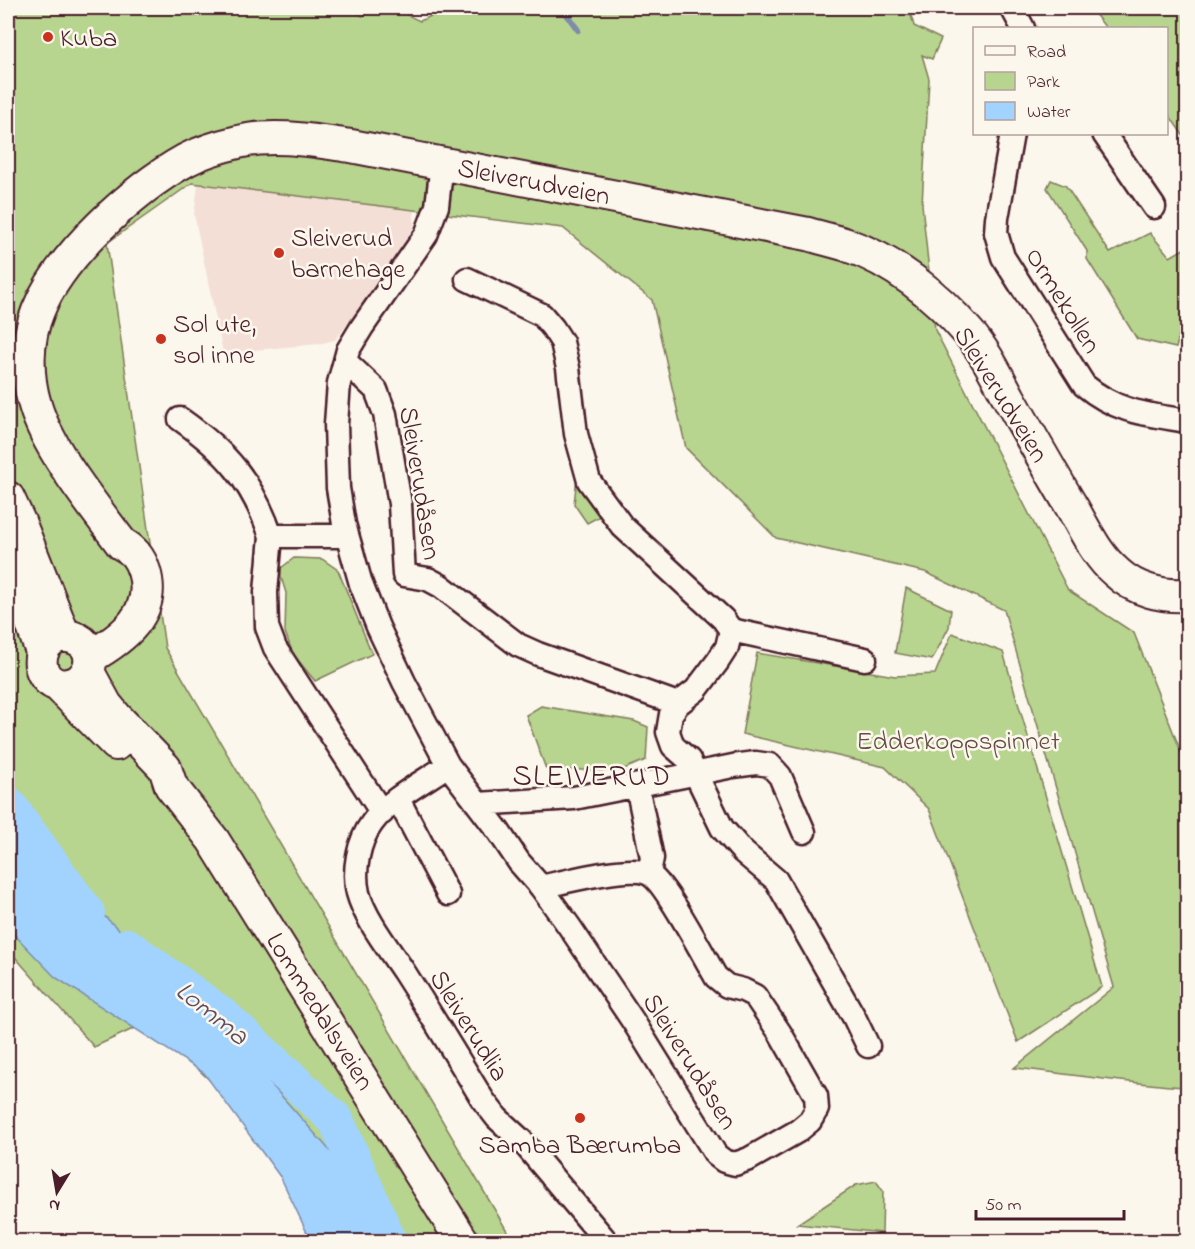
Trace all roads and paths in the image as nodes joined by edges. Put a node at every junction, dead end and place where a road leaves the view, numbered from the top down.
1 (1012, 8) edge
2 (1022, 27) edge
3 (1012, 135) edge
4 (1105, 135) edge
5 (442, 163) junction
6 (1154, 207) dead end
7 (467, 279) dead end
8 (345, 361) junction
9 (180, 419) dead end
10 (1188, 421) edge
11 (8, 498) edge
12 (271, 536) junction
13 (347, 536) junction
14 (8, 546) edge
15 (1188, 595) edge
16 (731, 630) junction
17 (72, 651) junction
18 (864, 659) dead end
19 (58, 686) joint
20 (678, 704) junction
21 (448, 765) junction
22 (695, 774) junction
23 (171, 786) junction
24 (637, 786) junction
25 (478, 804) junction
26 (390, 806) junction
27 (804, 832) dead end
28 (649, 873) junction
29 (541, 887) junction
30 (448, 894) dead end
31 (868, 1046) dead end
32 (463, 1242) edge
33 (607, 1242) edge

1 - 2 street
3 - 10 street, Ormekollen
4 - 6 street
5 - 8 street, Sleiverudåsen
5 - 15 street, Sleiverudveien
5 - 17 street, Sleiverudveien
7 - 16 street
8 - 13 street, Sleiverudåsen
8 - 20 street, Sleiverudåsen
9 - 12 street
11 - 17 street, Lommedalsveien
12 - 13 street
12 - 26 street
13 - 21 street, Sleiverudåsen
14 - 17 street, Lommedalsveien
16 - 18 street
16 - 20 street
17 - 19 street, Sleiverudveien
17 - 23 street, Lommedalsveien
19 - 23 street, Lommedalsveien
20 - 22 street
21 - 25 street, Sleiverudåsen
21 - 26 street, Sleiverudlia
22 - 24 street
22 - 27 street
22 - 31 street
23 - 32 street, Lommedalsveien
24 - 25 street
24 - 28 street
25 - 29 street, Sleiverudåsen
26 - 30 street
26 - 33 street, Sleiverudlia
28 - 29 street
28 - 29 street, Sleiverudåsen

